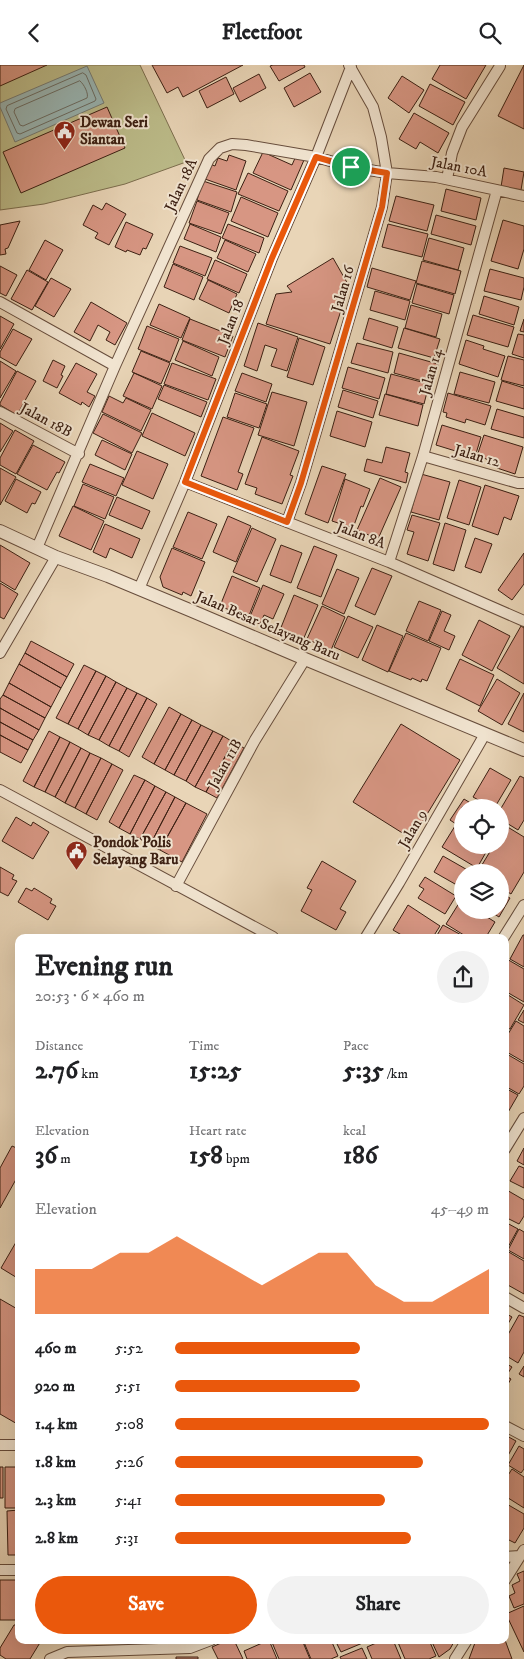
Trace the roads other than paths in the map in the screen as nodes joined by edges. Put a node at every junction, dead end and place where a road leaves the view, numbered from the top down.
1 (350, 66) edge
2 (500, 67) dead end
3 (316, 157) junction
4 (387, 173) junction
5 (447, 179) junction
6 (497, 190) junction
7 (524, 196) edge
8 (0, 302) edge
9 (115, 366) junction
10 (0, 412) edge
11 (79, 454) junction
12 (423, 456) junction
13 (185, 482) junction
14 (524, 483) edge
15 (287, 522) junction
16 (0, 531) edge
17 (37, 548) junction
18 (56, 557) junction
19 (389, 562) junction
20 (139, 589) junction
21 (524, 621) edge
22 (0, 653) edge
23 (305, 659) junction
24 (485, 734) junction
25 (524, 750) edge
26 (0, 790) edge
27 (176, 886) junction
28 (524, 905) edge
29 (267, 934) edge
30 (368, 934) edge
31 (506, 934) edge
32 (524, 1118) edge
33 (509, 1142) edge
34 (509, 1299) edge
35 (524, 1308) edge
36 (509, 1428) edge
37 (524, 1436) edge
38 (0, 1445) edge
39 (15, 1445) edge
40 (522, 1553) edge
41 (509, 1556) edge
42 (15, 1569) edge
43 (0, 1570) edge
44 (509, 1574) edge
45 (199, 1644) edge
46 (464, 1644) edge
47 (50, 1659) edge
48 (455, 1659) edge

1 - 3 street, Jalan 18
1 - 4 street, Jalan 16
2 - 5 street
3 - 4 street, Jalan 18A
3 - 9 street, Jalan 18A
3 - 13 street, Jalan 18
4 - 5 street, Jalan 10A
4 - 15 street, Jalan 16
5 - 6 street, Jalan 10A
6 - 7 street, Jalan 10A
6 - 12 street, Jalan 14
8 - 9 street
9 - 11 street, Jalan 18A
10 - 11 street, Jalan 18B
11 - 17 street, Jalan 18A
12 - 14 street, Jalan 12
12 - 19 street, Jalan 14
13 - 15 street, Jalan 8A
13 - 20 street, Jalan 18
15 - 19 street, Jalan 8A
16 - 17 street, Jalan Besar Selayang Baru
17 - 18 street, Jalan Besar Selayang Baru
18 - 20 street, Jalan Besar Selayang Baru
18 - 22 street
19 - 21 street, Jalan 8A
20 - 23 street, Jalan Besar Selayang Baru
23 - 24 street, Jalan Besar Selayang Baru
23 - 27 street, Jalan 11B
24 - 25 street, Jalan Besar Selayang Baru
24 - 30 street, Jalan 9
26 - 27 street
27 - 29 street
28 - 31 street
32 - 33 street
34 - 35 street
36 - 37 street
38 - 39 street
40 - 41 street
40 - 44 street
42 - 43 street
45 - 47 street
46 - 48 street

